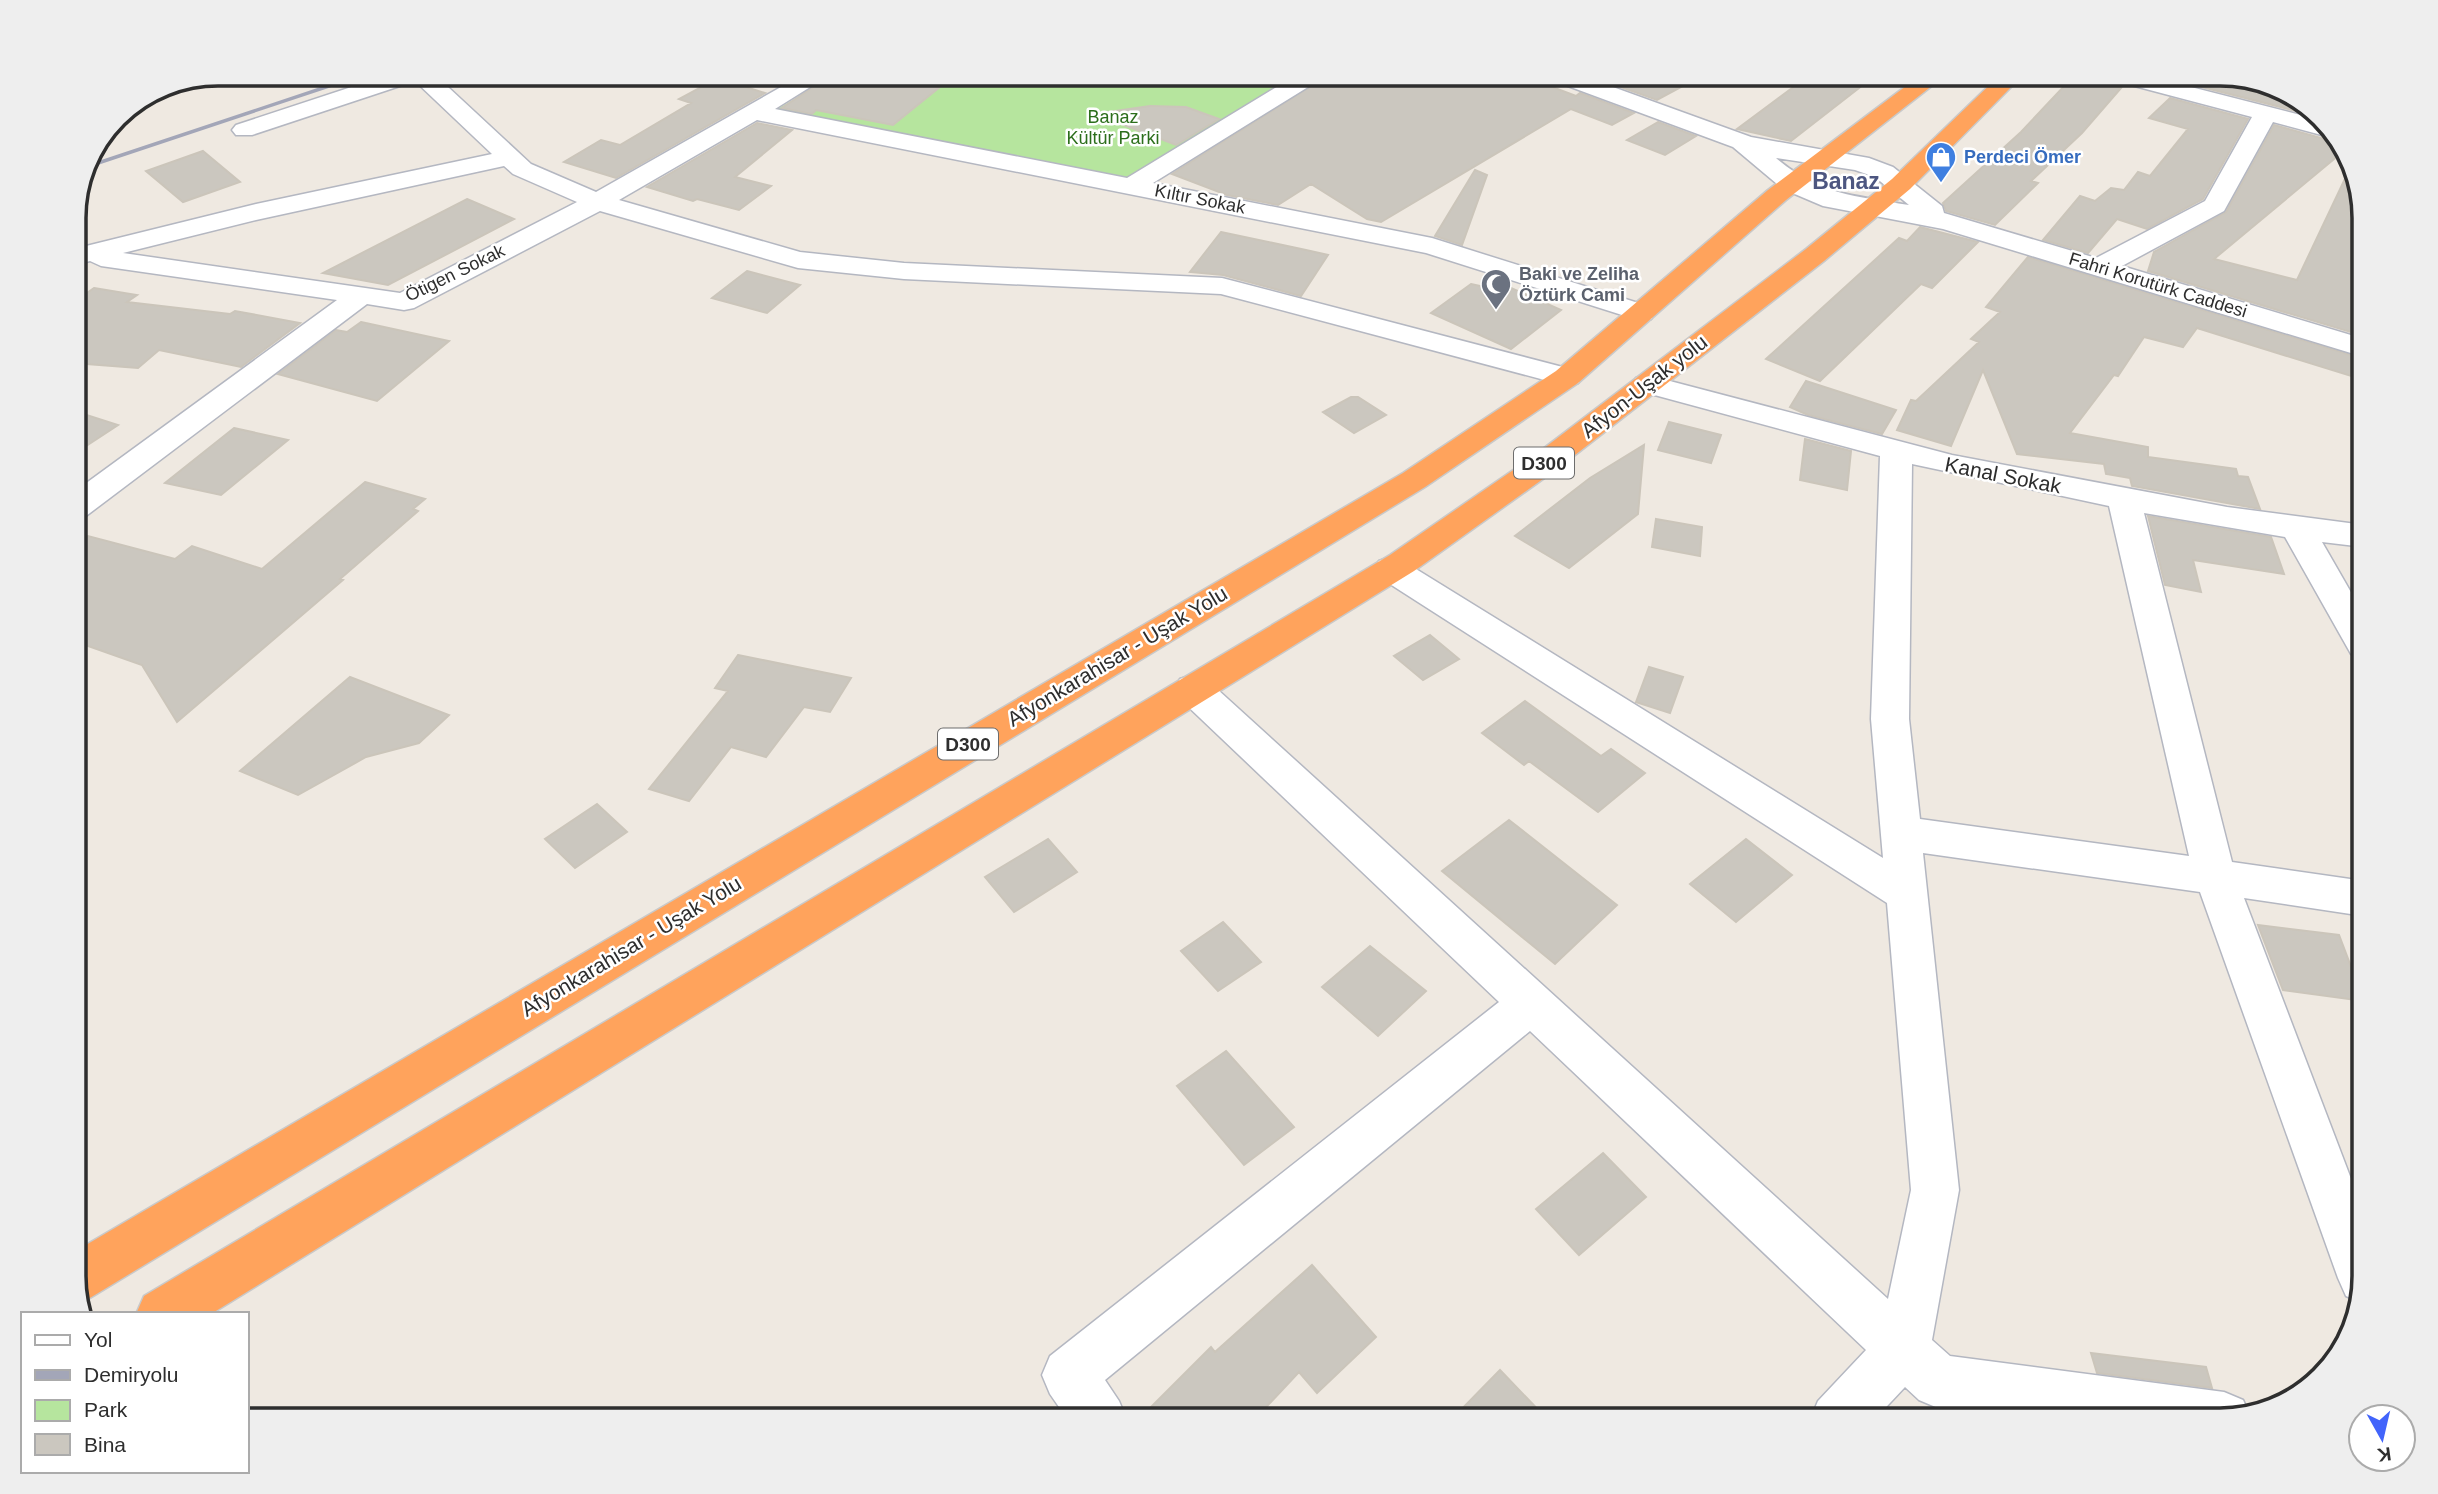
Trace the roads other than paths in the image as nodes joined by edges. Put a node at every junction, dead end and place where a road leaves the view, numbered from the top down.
1 (376, 86) edge
2 (434, 86) edge
3 (788, 86) edge
4 (1294, 86) edge
5 (1590, 86) edge
6 (1920, 86) edge
7 (2001, 86) edge
8 (2162, 86) edge
9 (2238, 87) edge
10 (2224, 102) junction
11 (753, 112) junction
12 (2266, 113) junction
13 (2314, 126) edge
14 (244, 130) dead end
15 (1742, 142) junction
16 (510, 157) junction
17 (1826, 158) junction
18 (1792, 184) junction
19 (1901, 184) junction
20 (1133, 186) junction
21 (597, 202) junction
22 (1875, 206) junction
23 (1952, 223) junction
24 (86, 254) edge
25 (86, 257) edge
26 (2099, 267) junction
27 (362, 295) junction
28 (1641, 313) junction
29 (2352, 344) edge
30 (1567, 377) junction
31 (1647, 384) junction
32 (1896, 451) junction
33 (86, 499) edge
34 (2124, 499) junction
35 (2297, 528) junction
36 (2352, 535) edge
37 (1391, 569) junction
38 (2352, 624) edge
39 (1193, 689) junction
40 (1900, 833) junction
41 (2215, 877) junction
42 (1906, 894) junction
43 (2352, 896) edge
44 (1531, 1003) junction
45 (2352, 1246) edge
46 (86, 1275) edge
47 (165, 1312) edge
48 (1904, 1349) junction
49 (1092, 1408) edge
50 (1847, 1408) edge
51 (2141, 1408) edge

1 - 14 street
2 - 16 street
3 - 11 street, Ötigen Sokak
4 - 20 street
5 - 15 street
6 - 17 highway, Afyonkarahisar - Uşak Yolu / D300
7 - 19 highway
8 - 10 street
9 - 10 street
10 - 12 street
11 - 20 street, Kıltır Sokak
11 - 21 street, Ötigen Sokak
12 - 13 street
12 - 26 street
15 - 17 street
15 - 18 street
16 - 21 street
16 - 24 street
17 - 18 highway, Afyonkarahisar - Uşak Yolu / D300
17 - 19 street
18 - 22 street
18 - 28 highway, Afyonkarahisar - Uşak Yolu / D300
19 - 22 highway
19 - 23 street
20 - 28 street, Kıltır Sokak
21 - 27 street, Ötigen Sokak
21 - 30 street
22 - 23 street
22 - 31 highway, Afyon-Uşak yolu / D300
23 - 26 street, Fahri Korutürk Caddesi
25 - 27 street, Ötigen Sokak
26 - 29 street, Fahri Korutürk Caddesi
27 - 33 street
28 - 30 highway, Afyonkarahisar - Uşak Yolu / D300
30 - 46 highway, Afyonkarahisar - Uşak Yolu / D300
31 - 32 street, Kanal Sokak
31 - 37 highway, Afyon-Uşak yolu / D300
32 - 34 street, Kanal Sokak
32 - 40 street
34 - 35 street, Kanal Sokak
34 - 41 street
35 - 36 street, Kanal Sokak
35 - 38 street
37 - 39 highway, Afyon-Uşak yolu / D300
37 - 42 street
39 - 44 street
39 - 47 highway, D300
40 - 41 street
40 - 42 street
41 - 43 street
41 - 45 street
42 - 48 street
44 - 48 street
44 - 49 street
48 - 50 street
48 - 51 street

